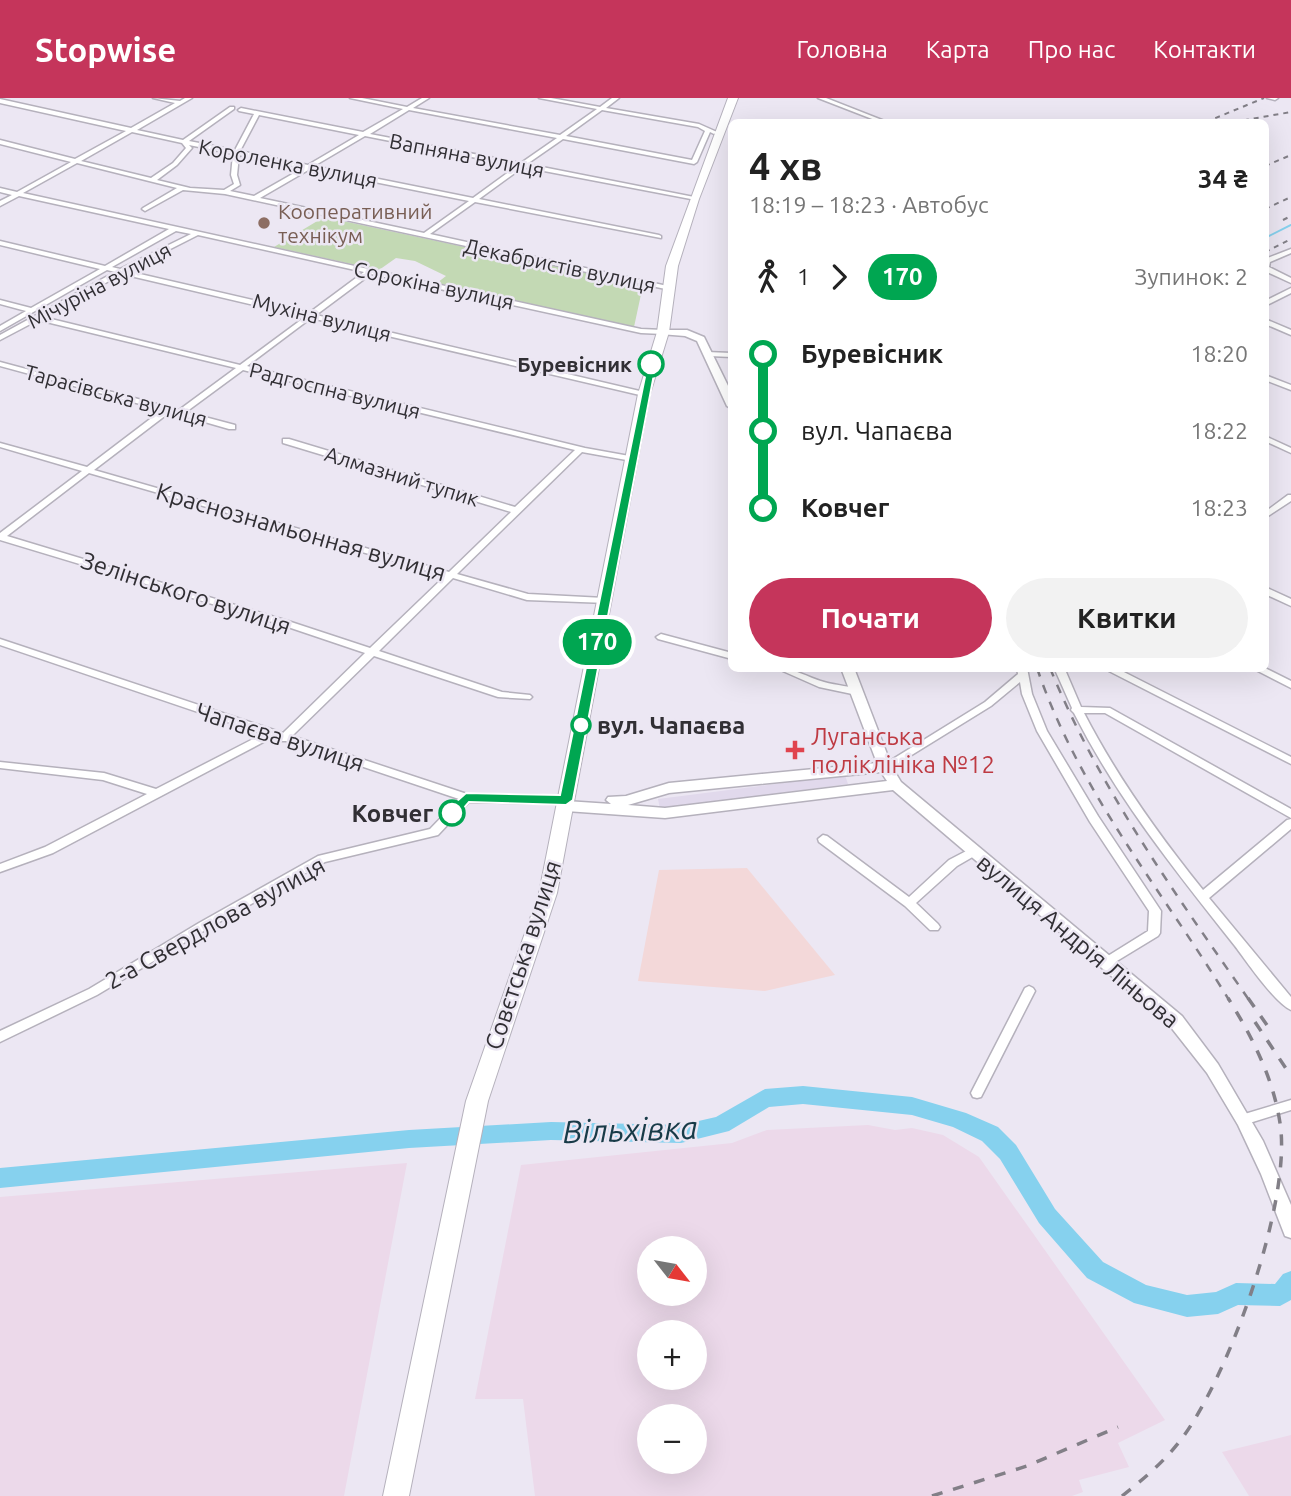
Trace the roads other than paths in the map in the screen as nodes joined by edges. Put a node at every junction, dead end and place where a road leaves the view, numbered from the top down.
1 (156, 98) edge
2 (189, 98) edge
3 (353, 98) edge
4 (426, 98) edge
5 (542, 98) edge
6 (616, 98) edge
7 (733, 98) edge
8 (821, 98) edge
9 (0, 101) edge
10 (181, 103) junction
11 (232, 108) dead end
12 (408, 108) junction
13 (601, 108) junction
14 (241, 110) dead end
15 (257, 114) junction
16 (876, 119) edge
17 (134, 131) junction
18 (708, 131) junction
19 (719, 132) junction
20 (362, 135) junction
21 (563, 138) junction
22 (0, 142) edge
23 (184, 142) junction
24 (236, 153) junction
25 (78, 162) junction
26 (521, 165) junction
27 (306, 167) junction
28 (153, 180) junction
29 (182, 188) junction
30 (0, 190) edge
31 (225, 192) junction
32 (20, 194) junction
33 (254, 199) junction
34 (694, 199) junction
35 (471, 200) junction
36 (0, 204) edge
37 (131, 218) junction
38 (176, 228) junction
39 (198, 233) junction
40 (424, 236) junction
41 (659, 237) dead end
42 (0, 243) edge
43 (1291, 251) edge
44 (1269, 260) edge
45 (107, 267) junction
46 (123, 270) junction
47 (1269, 270) edge
48 (370, 271) junction
49 (1291, 281) edge
50 (670, 288) junction
51 (1291, 290) edge
52 (0, 302) edge
53 (1269, 302) edge
54 (32, 311) junction
55 (311, 314) junction
56 (38, 318) junction
57 (1269, 323) edge
58 (0, 330) edge
59 (663, 332) junction
60 (1291, 333) edge
61 (0, 338) edge
62 (709, 354) junction
63 (728, 355) edge
64 (0, 364) edge
65 (239, 367) junction
66 (1269, 379) edge
67 (1291, 388) edge
68 (644, 394) junction
69 (728, 397) edge
70 (168, 410) junction
71 (180, 413) junction
72 (232, 427) dead end
73 (1269, 440) edge
74 (286, 441) dead end
75 (0, 445) edge
76 (580, 449) junction
77 (1291, 450) edge
78 (632, 459) junction
79 (88, 470) junction
80 (1291, 497) edge
81 (518, 511) junction
82 (1269, 512) edge
83 (0, 537) edge
84 (451, 576) junction
85 (1269, 592) edge
86 (604, 601) junction
87 (1291, 603) edge
88 (661, 637) dead end
89 (0, 642) edge
90 (371, 652) junction
91 (728, 655) edge
92 (790, 672) edge
93 (849, 672) edge
94 (1063, 672) edge
95 (1115, 672) edge
96 (1264, 672) edge
97 (1023, 673) edge
98 (1291, 685) edge
99 (857, 692) junction
100 (527, 697) dead end
101 (1076, 710) junction
102 (270, 734) junction
103 (283, 738) junction
104 (1291, 761) edge
105 (0, 765) edge
106 (885, 767) junction
107 (896, 785) junction
108 (155, 793) junction
109 (466, 798) junction
110 (566, 801) junction
111 (1291, 814) edge
112 (1291, 823) edge
113 (823, 839) dead end
114 (972, 852) junction
115 (0, 868) edge
116 (1202, 897) junction
117 (909, 903) junction
118 (934, 927) dead end
119 (1107, 962) junction
120 (1030, 991) dead end
121 (1291, 1005) edge
122 (0, 1037) edge
123 (977, 1093) dead end
124 (1291, 1105) edge
125 (1243, 1120) junction
126 (1291, 1230) edge
127 (396, 1496) edge

1 - 10 street
2 - 10 street
3 - 12 street
4 - 12 street
5 - 13 street
6 - 13 street
7 - 19 main road
8 - 16 street
9 - 17 street, Короленка вулиця
10 - 17 street
11 - 23 street
12 - 20 street
12 - 21 street
13 - 18 street
13 - 21 street
14 - 15 street, Вапняна вулиця
15 - 20 street, Вапняна вулиця
15 - 24 street
17 - 23 street, Короленка вулиця
17 - 25 street
18 - 19 street
18 - 21 street
19 - 34 main road
20 - 26 street, Вапняна вулиця
20 - 27 street
21 - 26 street
22 - 25 street, Декабристів вулиця
23 - 24 street, Короленка вулиця
23 - 28 street
24 - 27 street, Короленка вулиця
24 - 31 street
25 - 28 street, Декабристів вулиця
25 - 32 street
26 - 34 street, Вапняна вулиця
26 - 35 street
27 - 33 street
27 - 35 street, Короленка вулиця
28 - 29 street, Декабристів вулиця
29 - 31 street, Декабристів вулиця
29 - 37 street
30 - 32 street, Сорокіна вулиця
31 - 33 street, Декабристів вулиця
32 - 36 street
32 - 37 street, Сорокіна вулиця
33 - 40 street, Декабристів вулиця
34 - 50 main road
35 - 40 street
35 - 41 street, Короленка вулиця
37 - 38 street, Сорокіна вулиця
38 - 39 street, Сорокіна вулиця
38 - 45 street, Мічуріна вулиця
39 - 46 street, Мічуріна вулиця
39 - 48 street, Сорокіна вулиця
40 - 50 street, Декабристів вулиця
42 - 45 street, Мухіна вулиця
43 - 44 street
45 - 46 street, Мухіна вулиця
45 - 54 street, Мічуріна вулиця
46 - 55 street, Мухіна вулиця
46 - 56 street, Мічуріна вулиця
47 - 49 street
48 - 55 street
48 - 59 street, Сорокіна вулиця
50 - 59 main road
51 - 53 street
52 - 54 street
54 - 58 street, Мічуріна вулиця
55 - 65 street
55 - 68 street, Мухіна вулиця
56 - 61 street, Мічуріна вулиця
56 - 65 street, Радгоспна вулиця
57 - 60 street
59 - 62 street
59 - 68 main road, Совєтська вулиця
62 - 63 street
62 - 69 street
64 - 70 street, Тарасівська вулиця
65 - 71 street
65 - 76 street, Радгоспна вулиця
66 - 67 street
68 - 78 main road, Совєтська вулиця
70 - 71 street, Тарасівська вулиця
70 - 79 street
71 - 72 street, Тарасівська вулиця
73 - 77 street
74 - 81 street, Алмазний тупик
75 - 79 street, Краснознамьонная вулиця
76 - 78 street, Радгоспна вулиця
76 - 81 street
78 - 86 main road, Совєтська вулиця
79 - 83 street
79 - 84 street, Краснознамьонная вулиця
80 - 82 street
81 - 84 street
83 - 90 street, Зелінського вулиця
84 - 86 street, Краснознамьонная вулиця
84 - 90 street
85 - 87 street
86 - 110 main road, Совєтська вулиця
88 - 91 street
89 - 102 street, Чапаєва вулиця
90 - 100 street, Зелінського вулиця
90 - 103 street
92 - 99 street
93 - 99 street, вулиця Андрія Ліньова
94 - 101 street
95 - 104 street
96 - 98 street
97 - 106 street, Чапаєва вулиця
97 - 119 street
99 - 106 street, вулиця Андрія Ліньова
101 - 111 street
101 - 116 street
102 - 103 street, Чапаєва вулиця
102 - 108 street
103 - 109 street, Чапаєва вулиця
105 - 108 street
106 - 107 street, вулиця Андрія Ліньова
106 - 110 street, Чапаєва вулиця
107 - 110 street, Чапаєва вулиця
107 - 114 street, вулиця Андрія Ліньова
108 - 115 street
109 - 110 street, Чапаєва вулиця
109 - 122 street, 2-а Свердлова вулиця
110 - 127 main road, Совєтська вулиця
112 - 116 street
113 - 117 street
114 - 117 street
114 - 119 street, вулиця Андрія Ліньова
116 - 121 street
117 - 118 street
119 - 125 street, вулиця Андрія Ліньова
120 - 123 street
124 - 125 street
125 - 126 street, вулиця Андрія Ліньова

